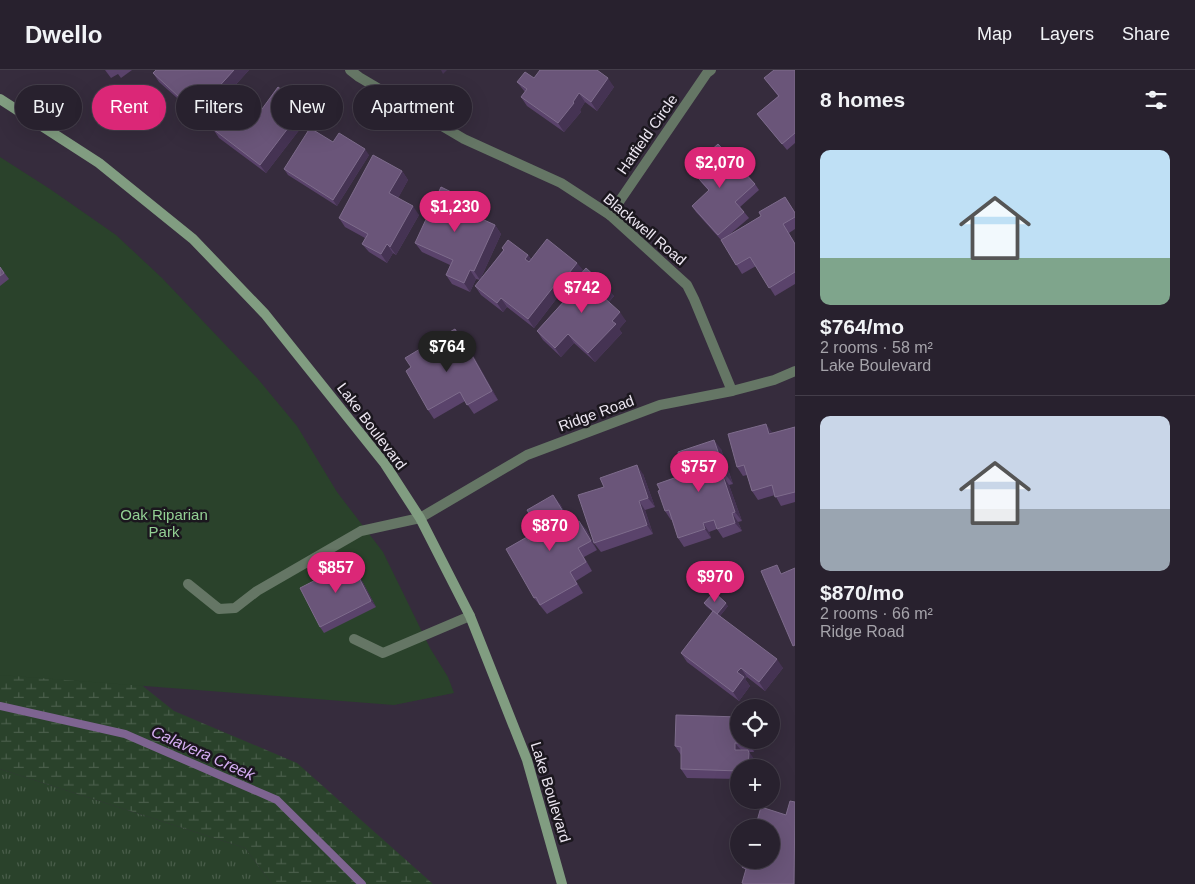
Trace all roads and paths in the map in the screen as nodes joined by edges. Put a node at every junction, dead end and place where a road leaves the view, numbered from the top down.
1 (350, 70) edge
2 (711, 70) edge
3 (0, 99) edge
4 (610, 215) junction
5 (795, 370) edge
6 (732, 391) junction
7 (420, 518) junction
8 (188, 584) dead end
9 (470, 616) junction
10 (354, 639) dead end
11 (562, 884) edge

1 - 4 street, Blackwell Road
2 - 4 street, Hatfield Circle
3 - 7 main road, Lake Boulevard
4 - 6 street, Blackwell Road
5 - 6 street, Ridge Road
6 - 7 street, Ridge Road
7 - 8 street, Ridge Road
7 - 9 main road, Lake Boulevard
9 - 10 street
9 - 11 main road, Lake Boulevard

